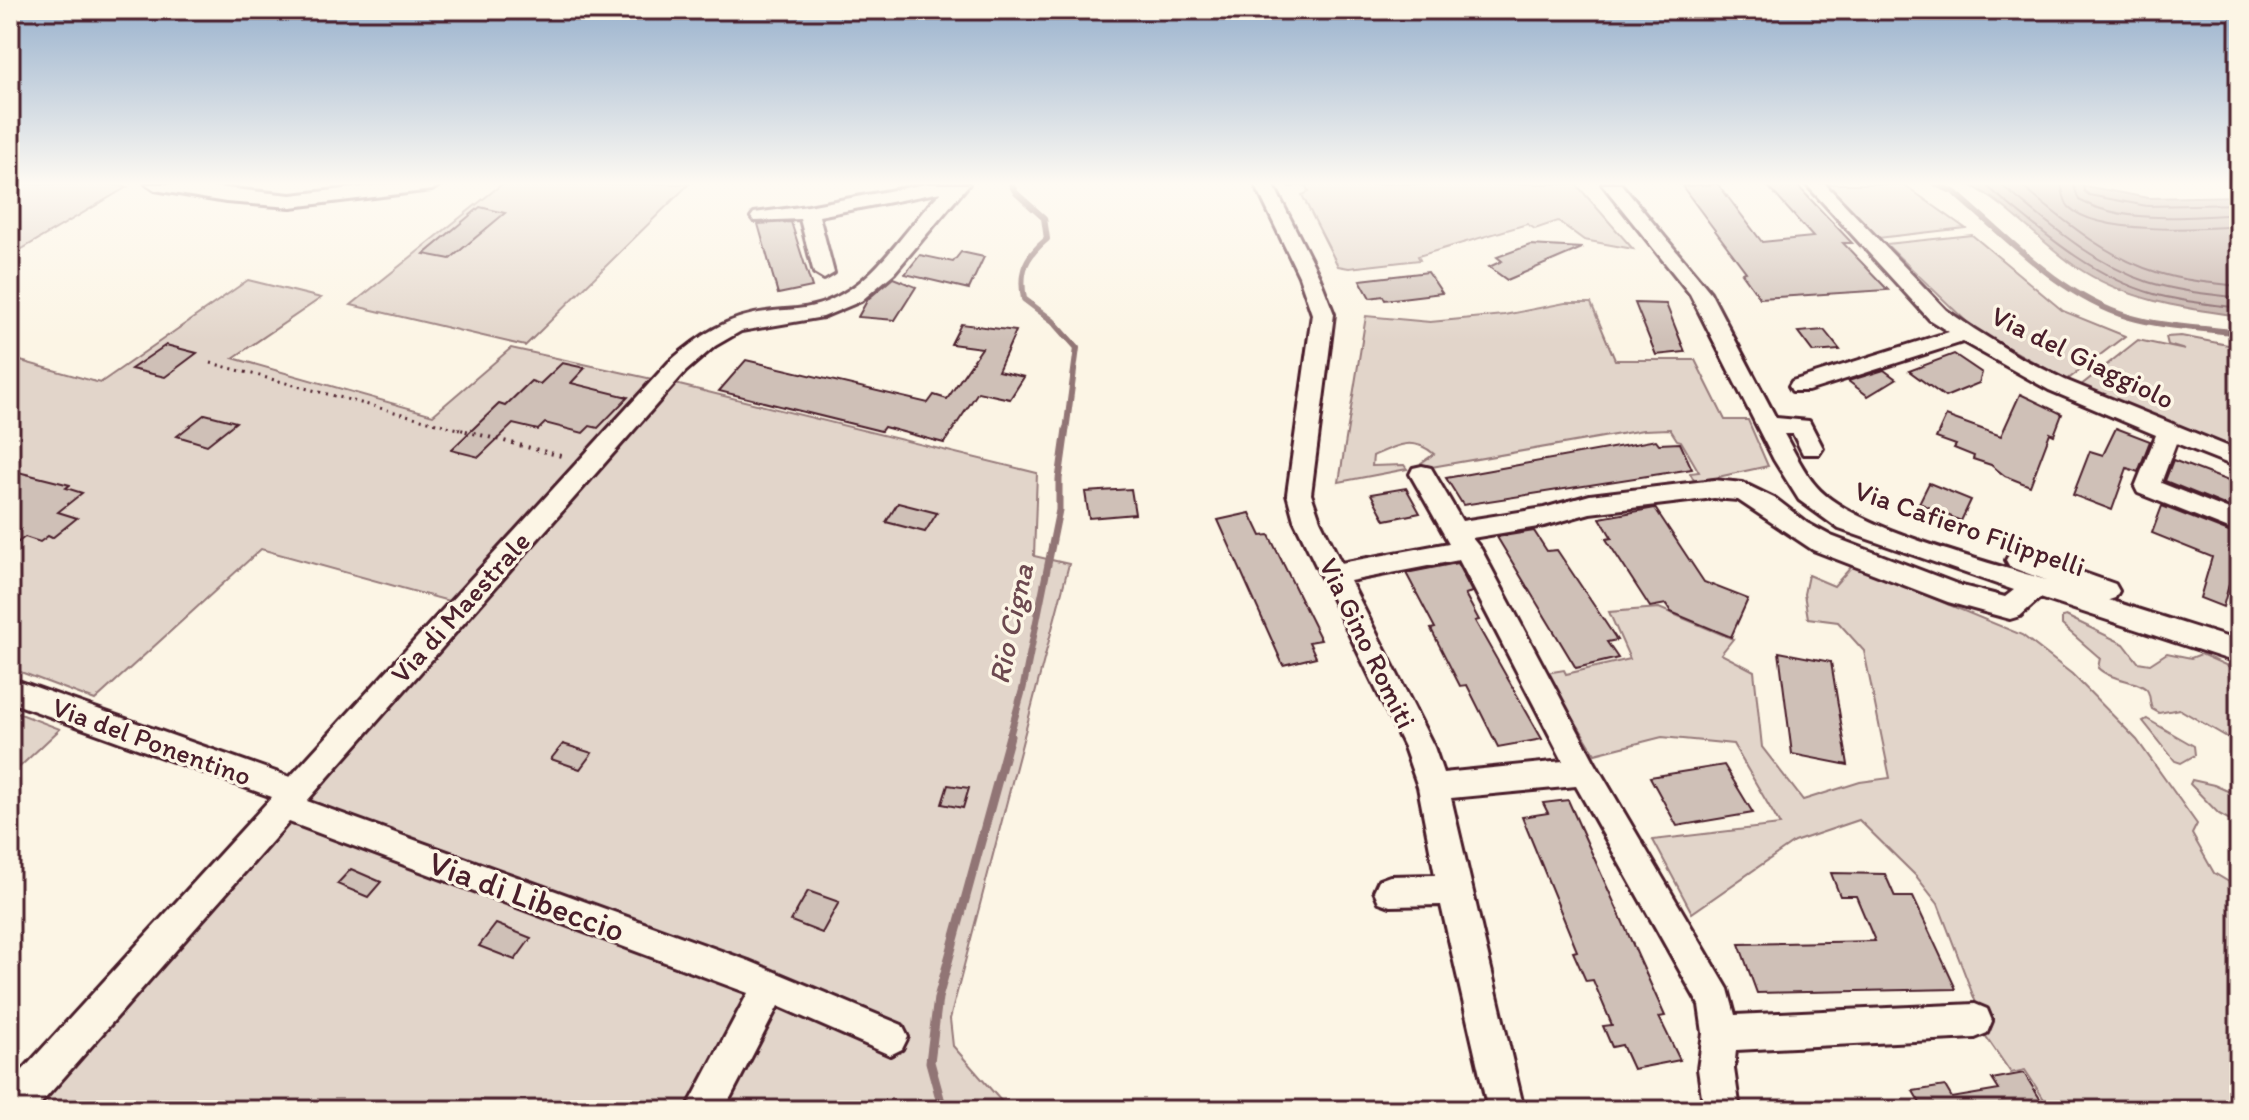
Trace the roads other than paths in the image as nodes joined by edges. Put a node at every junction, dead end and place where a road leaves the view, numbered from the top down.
1 (814, 236) edge
2 (912, 236) edge
3 (1288, 236) edge
4 (1654, 236) edge
5 (1864, 236) edge
6 (824, 273) dead end
7 (1966, 334) junction
8 (1800, 386) dead end
9 (1769, 425) junction
10 (2169, 432) junction
11 (1811, 448) dead end
12 (2239, 460) edge
13 (1422, 474) dead end
14 (2239, 524) edge
15 (1462, 540) junction
16 (2019, 560) dead end
17 (1334, 574) junction
18 (2035, 587) junction
19 (2239, 637) edge
20 (2239, 652) edge
21 (10, 690) edge
22 (1584, 772) junction
23 (1433, 787) junction
24 (289, 799) junction
25 (1454, 890) junction
26 (1390, 891) dead end
27 (770, 986) junction
28 (1975, 1021) dead end
29 (1721, 1033) junction
30 (890, 1037) dead end
31 (11, 1110) edge
32 (704, 1110) edge
33 (1506, 1110) edge
34 (1722, 1110) edge

1 - 6 street
2 - 24 street, Via di Maestrale
3 - 17 street, Via Gino Romiti
4 - 9 street, Via Cafiero Filippelli
5 - 7 street, Via del Giaggiolo
7 - 8 street
7 - 10 street, Via del Giaggiolo
9 - 11 street
9 - 18 street, Via Cafiero Filippelli
10 - 12 street, Via del Giaggiolo
10 - 14 street
13 - 15 street
15 - 17 street
15 - 18 street
15 - 22 street
16 - 19 street
17 - 23 street, Via Gino Romiti
18 - 20 street, Via Cafiero Filippelli
21 - 24 street, Via del Ponentino
22 - 23 street
22 - 29 street
23 - 25 street, Via Gino Romiti
24 - 27 street, Via di Libeccio
24 - 31 street, Via di Maestrale
25 - 26 street
25 - 33 street, Via Gino Romiti
27 - 30 street, Via di Libeccio
27 - 32 street
28 - 29 street
29 - 34 street

